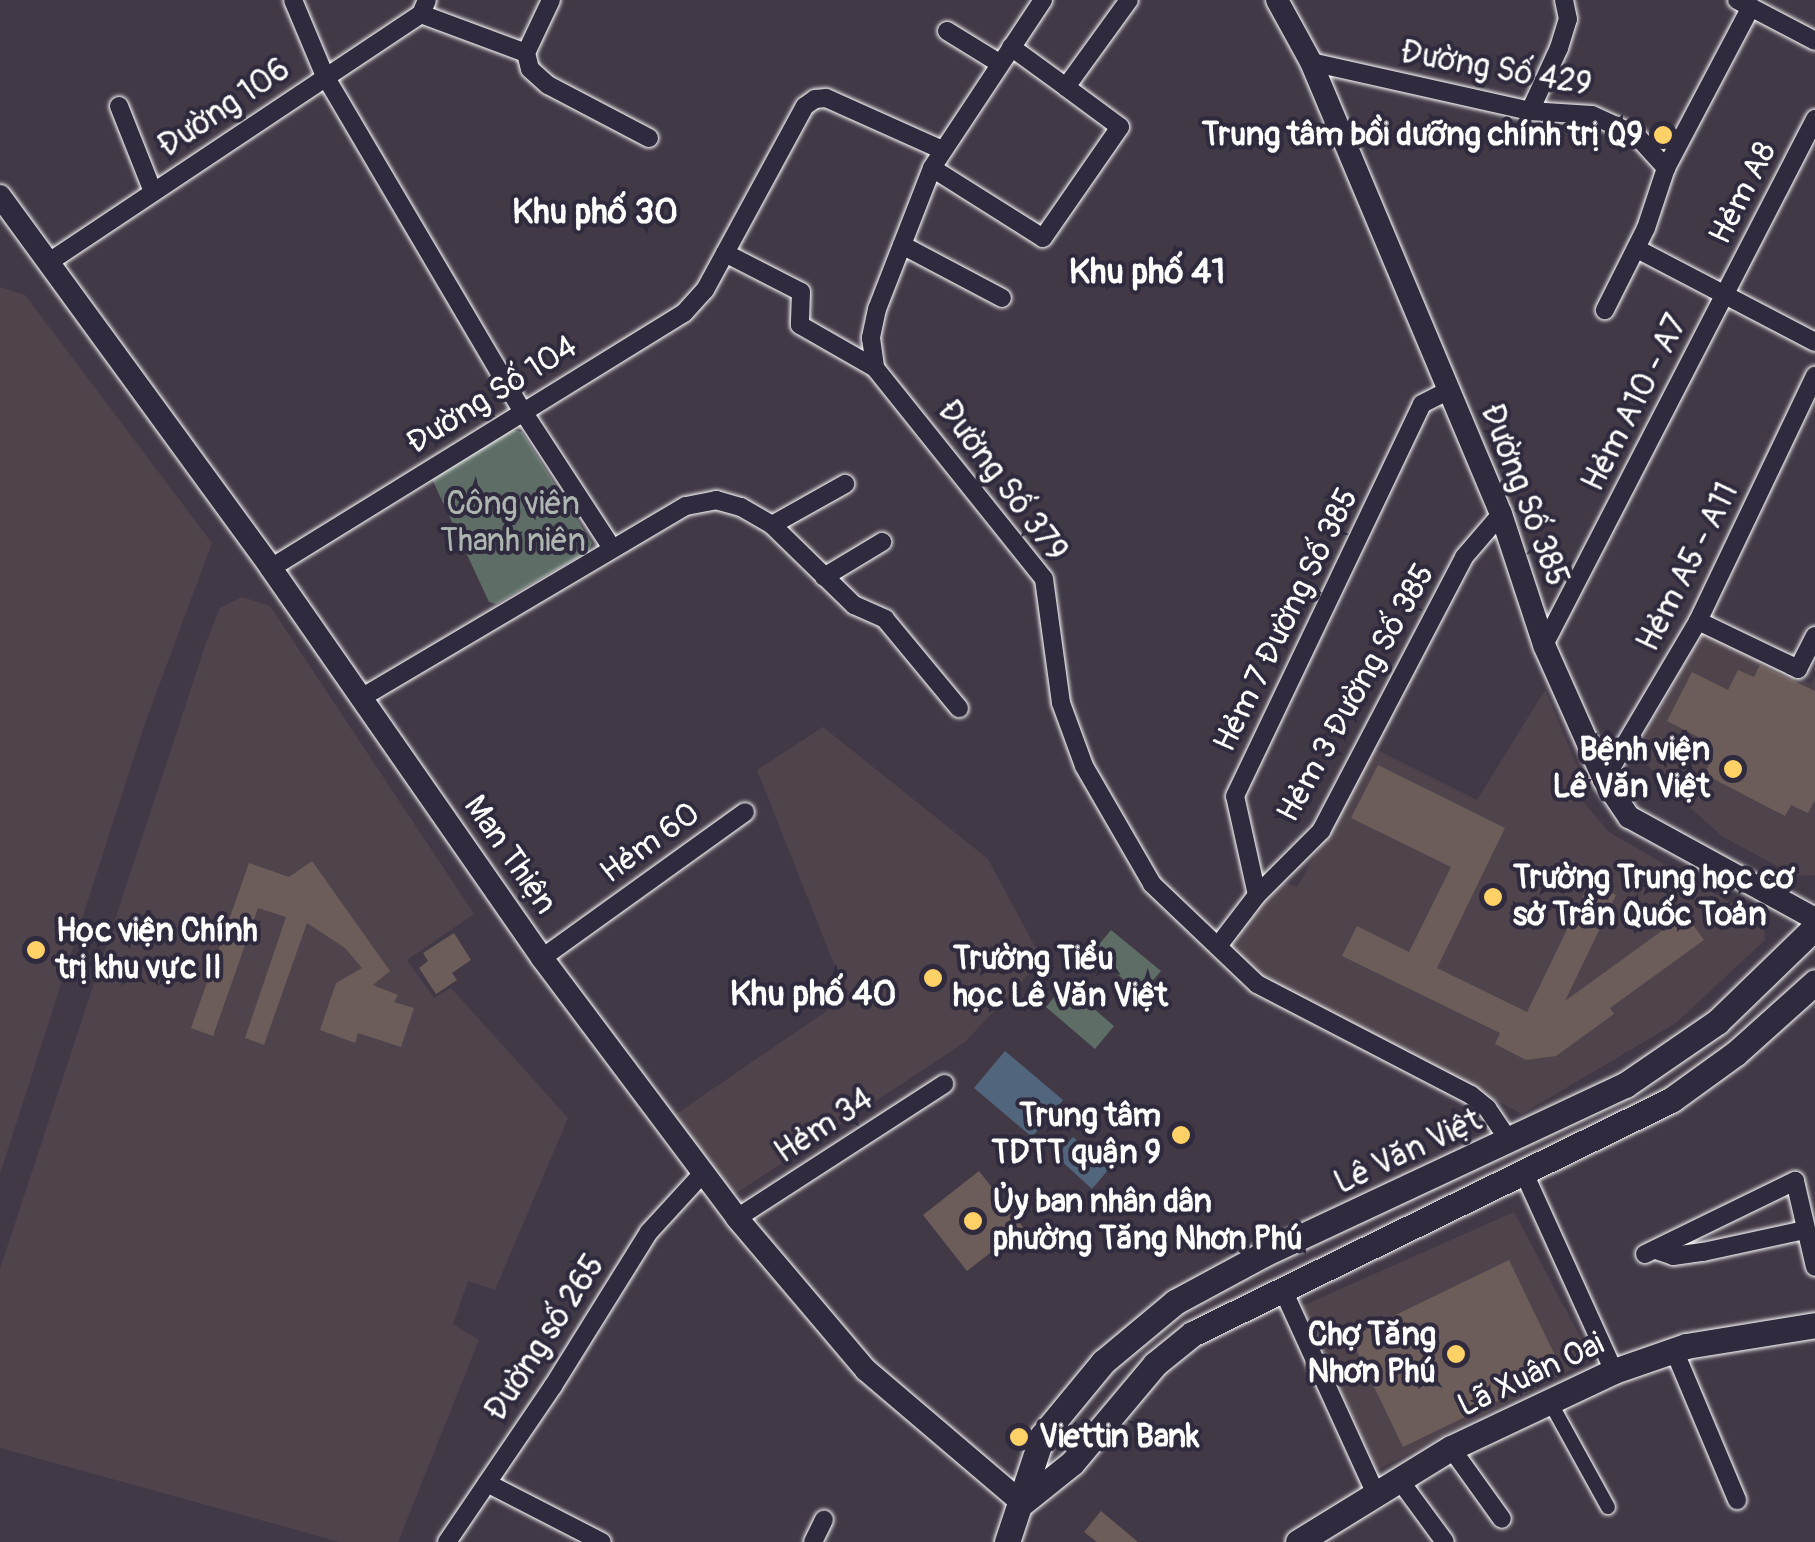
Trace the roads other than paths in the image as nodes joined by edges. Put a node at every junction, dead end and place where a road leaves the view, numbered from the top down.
1 (292, 0) edge
2 (550, 0) edge
3 (1042, 0) edge
4 (1129, 0) edge
5 (1277, 0) edge
6 (1564, 0) edge
7 (1744, 4) edge
8 (424, 7) edge
9 (947, 30) dead end
10 (1815, 41) edge
11 (1011, 46) junction
12 (526, 53) junction
13 (1311, 62) junction
14 (1000, 63) junction
15 (325, 76) junction
16 (1066, 87) junction
17 (119, 106) dead end
18 (1530, 111) junction
19 (1815, 119) edge
20 (649, 138) dead end
21 (940, 150) junction
22 (932, 168) junction
23 (1666, 168) junction
24 (153, 192) junction
25 (0, 196) edge
26 (902, 245) junction
27 (1637, 249) junction
28 (725, 253) junction
29 (50, 262) junction
30 (1724, 295) junction
31 (1002, 298) dead end
32 (1605, 310) dead end
33 (1815, 342) edge
34 (876, 368) junction
35 (1815, 376) edge
36 (1449, 390) junction
37 (522, 410) junction
38 (845, 484) dead end
39 (1501, 514) junction
40 (772, 525) junction
41 (882, 542) dead end
42 (612, 548) junction
43 (271, 568) junction
44 (824, 576) junction
45 (1698, 621) junction
46 (1815, 636) edge
47 (1544, 645) junction
48 (362, 698) junction
49 (959, 708) dead end
50 (1604, 780) junction
51 (745, 812) dead end
52 (1257, 895) junction
53 (1815, 919) edge
54 (1815, 927) edge
55 (1218, 946) junction
56 (542, 958) junction
57 (1815, 982) edge
58 (944, 1084) dead end
59 (1510, 1142) junction
60 (703, 1173) junction
61 (1524, 1173) junction
62 (737, 1218) junction
63 (1805, 1230) junction
64 (1264, 1254) junction
65 (1815, 1267) edge
66 (1282, 1288) junction
67 (1815, 1326) edge
68 (1674, 1350) junction
69 (1614, 1371) junction
70 (1550, 1402) junction
71 (1450, 1448) junction
72 (1398, 1478) junction
73 (486, 1483) junction
74 (1375, 1492) junction
75 (1738, 1500) dead end
76 (1022, 1503) junction
77 (1608, 1507) dead end
78 (1502, 1519) dead end
79 (824, 1520) dead end
80 (446, 1542) edge
81 (602, 1542) edge
82 (813, 1542) edge
83 (1007, 1542) edge
84 (1298, 1542) edge
85 (1445, 1542) edge

1 - 15 street
2 - 12 street
3 - 11 street
4 - 16 street
5 - 13 street, Đường Số 385
6 - 18 street
7 - 10 street
7 - 23 street
8 - 12 street
8 - 15 street, Đường 106
9 - 14 street
11 - 14 street
11 - 16 street
12 - 20 street
13 - 18 street, Đường Số 429
13 - 36 street, Đường Số 385
14 - 21 street
15 - 24 street, Đường 106
15 - 37 street
16 - 22 street
17 - 24 street
18 - 23 street, Đường Số 429
19 - 30 street, Hẻm A8
21 - 22 street
21 - 28 street
22 - 26 street
23 - 27 street
24 - 29 street, Đường 106
25 - 29 street, Man Thiện
26 - 31 street
26 - 34 street
27 - 30 street
27 - 32 street
28 - 34 street
28 - 37 street, Đường Số 104
29 - 43 street, Man Thiện
30 - 33 street
30 - 47 street, Hẻm A10 - A7
34 - 55 street, Đường Số 379
35 - 45 street, Hẻm A5 - A11
36 - 39 street, Đường Số 385
36 - 52 street, Hẻm 7 Đường Số 385
37 - 42 street
37 - 43 street, Đường Số 104
38 - 40 street
39 - 47 street, Đường Số 385
39 - 52 street, Hẻm 3 Đường Số 385
40 - 42 street
40 - 44 street
41 - 44 street
42 - 48 street
43 - 48 street, Man Thiện
44 - 49 street
45 - 46 street
45 - 50 street, Hẻm A5 - A11
47 - 50 street, Đường Số 385
48 - 56 street, Man Thiện
50 - 53 street, Đường Số 385
51 - 56 street, Hẻm 60
52 - 55 street, Hẻm 3 Đường Số 385
54 - 59 main road, Lê Văn Việt
55 - 59 street, Đường Số 379
56 - 60 street, Man Thiện
57 - 61 main road
58 - 62 street, Hẻm 34
59 - 61 main road
59 - 64 main road, Lê Văn Việt
60 - 62 street, Man Thiện
60 - 73 street, Đường số 265
61 - 66 main road
61 - 69 street
62 - 76 street, Man Thiện
63 - 63 street
63 - 65 street
64 - 66 main road
64 - 76 main road, Lê Văn Việt
66 - 74 street
66 - 76 main road
67 - 68 main road, Lã Xuân Oai
68 - 69 main road, Lã Xuân Oai
68 - 75 street
69 - 70 main road, Lã Xuân Oai
70 - 71 main road, Lã Xuân Oai
70 - 77 street
71 - 72 main road, Lã Xuân Oai
71 - 78 street
72 - 74 main road, Lã Xuân Oai
72 - 85 street
73 - 80 street, Đường số 265
73 - 81 street
74 - 84 main road, Lã Xuân Oai
76 - 83 main road, Lê Văn Việt
79 - 82 street

